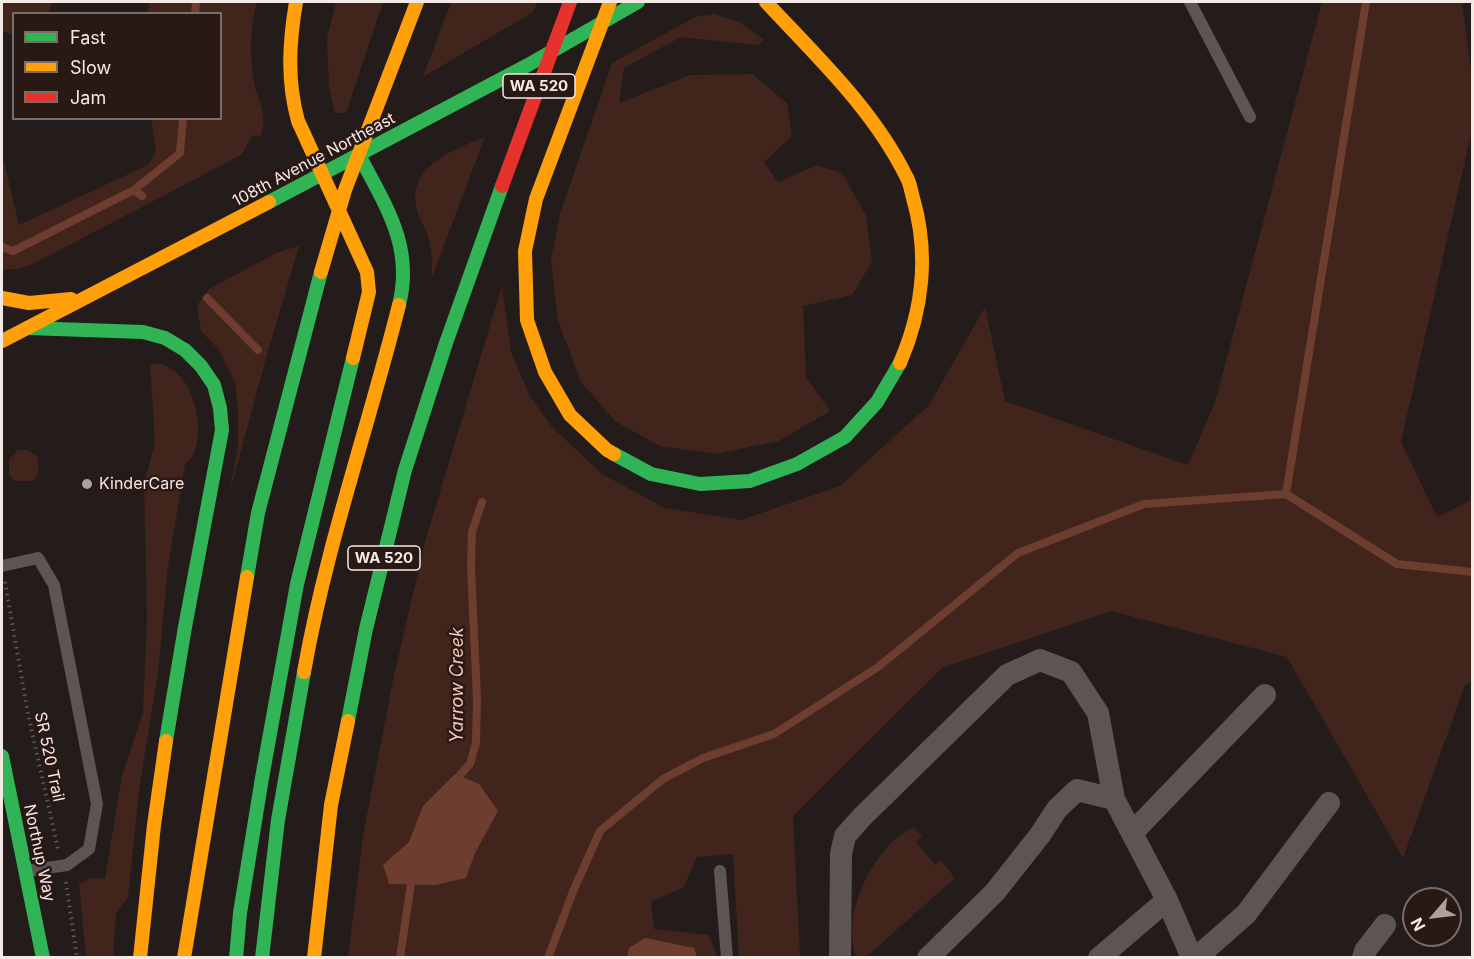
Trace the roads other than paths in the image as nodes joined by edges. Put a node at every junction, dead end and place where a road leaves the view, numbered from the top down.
1 (296, 2) edge
2 (417, 2) edge
3 (570, 2) edge
4 (610, 2) edge
5 (638, 2) edge
6 (766, 2) edge
7 (1190, 2) edge
8 (1250, 117) dead end
9 (359, 155) junction
10 (322, 175) junction
11 (2, 298) edge
12 (87, 298) junction
13 (27, 328) junction
14 (2, 341) edge
15 (2, 566) edge
16 (1264, 695) dead end
17 (2, 756) edge
18 (1114, 799) junction
19 (1329, 803) dead end
20 (1133, 832) junction
21 (26, 871) junction
22 (720, 871) dead end
23 (1167, 900) junction
24 (1385, 925) dead end
25 (43, 957) edge
26 (140, 957) edge
27 (184, 957) edge
28 (236, 957) edge
29 (262, 957) edge
30 (314, 957) edge
31 (727, 957) edge
32 (840, 957) edge
33 (928, 957) edge
34 (1099, 957) edge
35 (1192, 957) edge
36 (1197, 957) edge
37 (1362, 957) edge

1 - 10 main road
2 - 27 main road
3 - 30 main road, WA 520
4 - 6 main road
5 - 9 main road, 108th Avenue Northeast
7 - 8 lane
9 - 10 main road, 108th Avenue Northeast
9 - 29 main road
10 - 12 main road, 108th Avenue Northeast
10 - 28 main road
11 - 12 main road
12 - 13 main road, 108th Avenue Northeast
13 - 14 main road, 108th Avenue Northeast
13 - 26 main road
15 - 21 lane
16 - 20 street
17 - 21 main road, Northup Way
18 - 20 street
18 - 32 street
18 - 33 street
19 - 36 street
20 - 23 street
21 - 25 main road, Northup Way
22 - 31 lane
23 - 34 street
23 - 35 street
24 - 37 street

